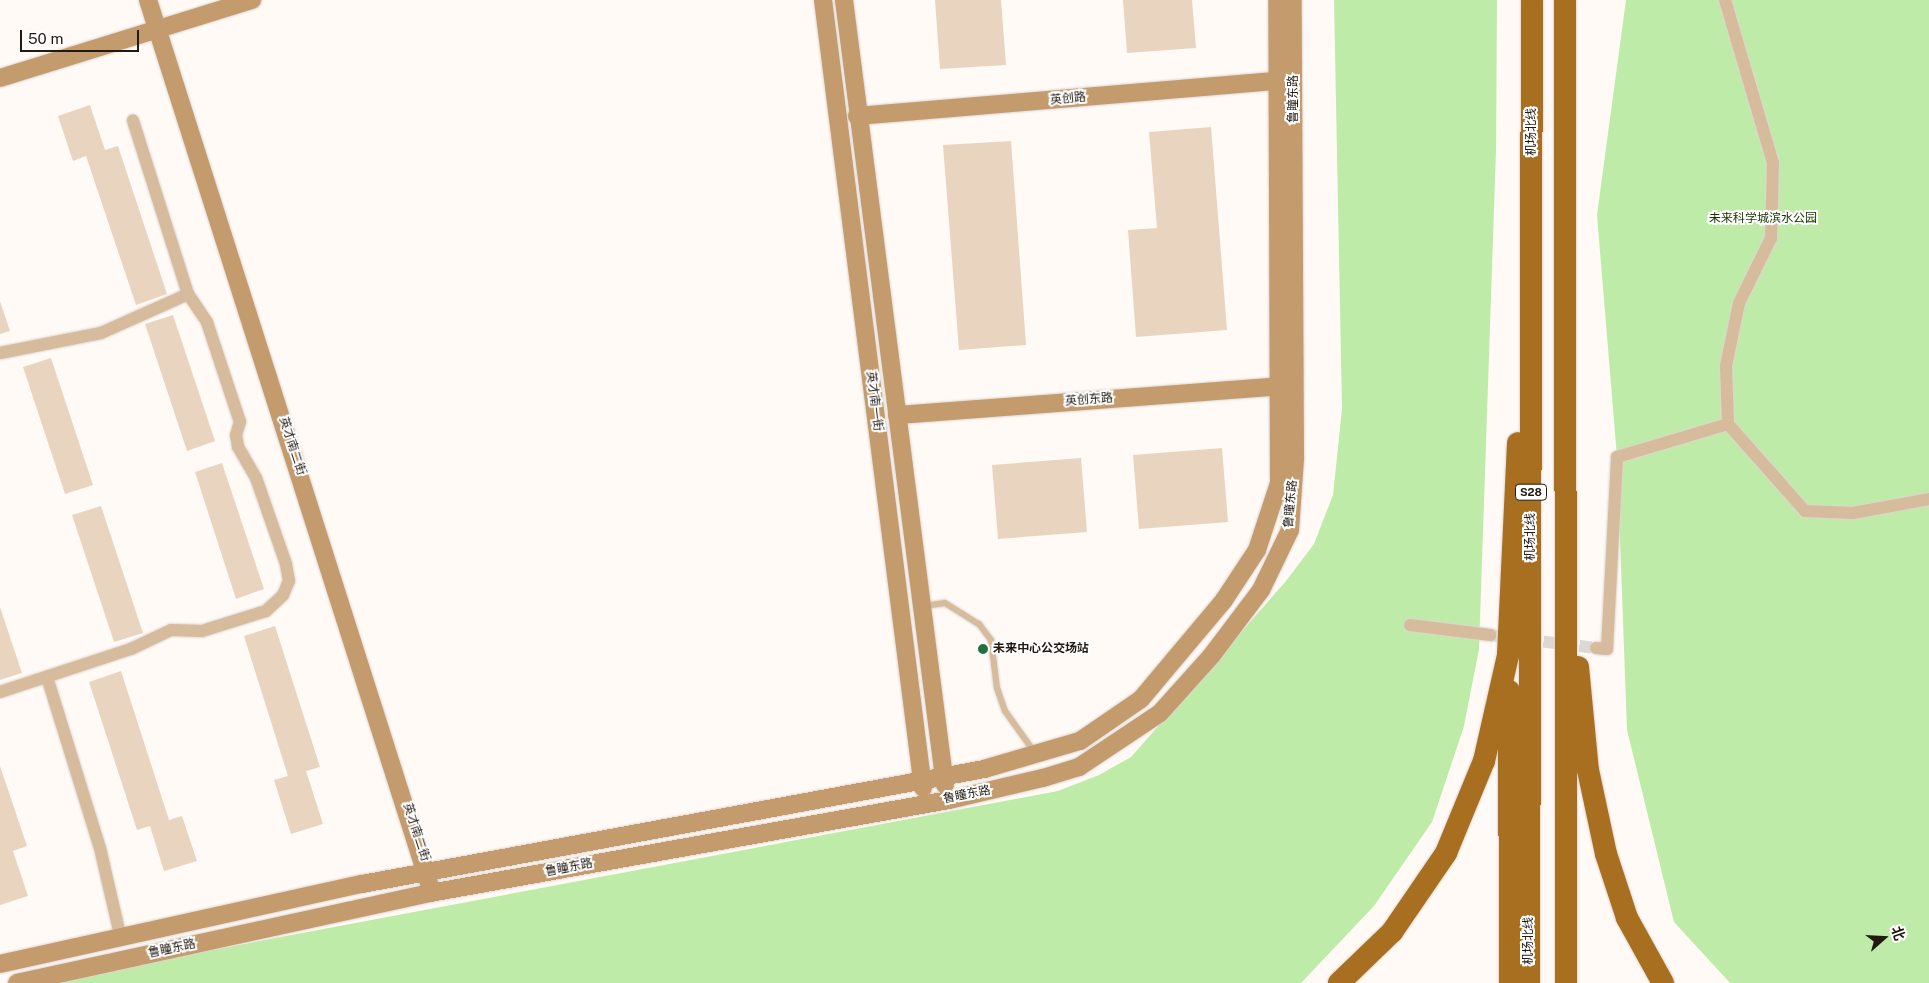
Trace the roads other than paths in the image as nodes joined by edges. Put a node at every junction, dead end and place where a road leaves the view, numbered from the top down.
1 (148, 0) edge
2 (252, 0) edge
3 (823, 0) edge
4 (844, 0) edge
5 (1277, 0) edge
6 (1293, 0) edge
7 (1532, 0) edge
8 (1565, 0) edge
9 (1725, 0) edge
10 (157, 28) junction
11 (0, 78) edge
12 (1278, 81) junction
13 (857, 116) junction
14 (133, 121) dead end
15 (1532, 240) junction
16 (188, 294) junction
17 (0, 353) edge
18 (1280, 386) junction
19 (897, 415) junction
20 (1728, 424) junction
21 (1929, 499) edge
22 (1565, 529) junction
23 (922, 606) junction
24 (1410, 625) dead end
25 (1490, 635) tunnel mouth
26 (1596, 648) dead end
27 (1508, 655) junction
28 (47, 677) junction
29 (0, 692) edge
30 (1037, 756) junction
31 (943, 775) junction
32 (922, 778) junction
33 (949, 800) junction
34 (924, 802) junction
35 (429, 873) junction
36 (430, 894) junction
37 (121, 939) junction
38 (0, 964) edge
39 (17, 983) edge
40 (1339, 983) edge
41 (1510, 983) edge
42 (1529, 983) edge
43 (1566, 983) edge
44 (1663, 983) edge

1 - 10 main road, 英才南二街
2 - 10 main road
3 - 32 main road, 英才南一街
4 - 13 main road, 英才南一街
5 - 12 main road, 鲁瞳东路
6 - 33 main road, 鲁瞳东路
7 - 15 highway, 机场北线 / S28
8 - 22 highway, S28
9 - 20 street
10 - 11 main road
10 - 35 main road, 英才南二街
12 - 13 main road, 英创路
12 - 18 main road, 鲁瞳东路
13 - 19 main road, 英才南一街
14 - 16 street
15 - 27 highway
15 - 42 highway, 机场北线 / S28
16 - 17 street
16 - 28 street
18 - 19 main road, 英创东路
18 - 30 main road, 鲁瞳东路
19 - 23 main road, 英才南一街
20 - 21 street
20 - 26 street
22 - 43 highway, S28
22 - 44 highway
23 - 30 lane
23 - 31 main road, 英才南一街
24 - 25 street
27 - 40 highway
27 - 41 highway
28 - 29 street
28 - 37 street
30 - 31 main road, 鲁瞳东路
31 - 32 main road, 鲁瞳东路
31 - 33 main road, 英才南一街
32 - 34 main road, 英才南一街
32 - 35 main road, 鲁瞳东路
33 - 34 main road, 鲁瞳东路
34 - 36 main road, 鲁瞳东路
35 - 36 main road, 英才南二街
35 - 37 main road, 鲁瞳东路
36 - 39 main road, 鲁瞳东路
37 - 38 main road, 鲁瞳东路

